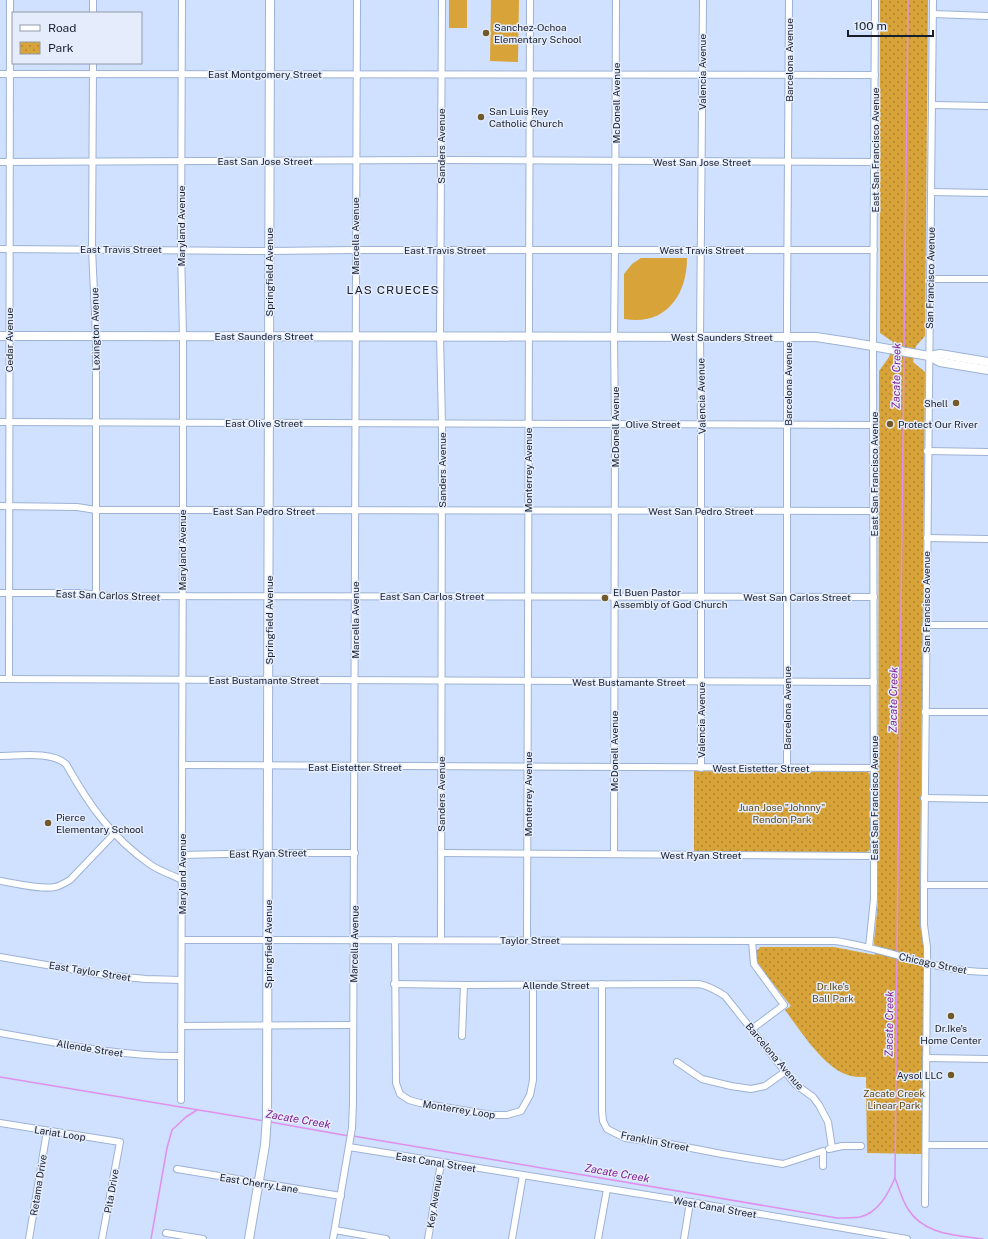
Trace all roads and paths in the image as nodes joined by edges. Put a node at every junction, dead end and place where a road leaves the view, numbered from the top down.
1 (10, 0) edge
2 (93, 0) edge
3 (182, 0) edge
4 (270, 0) edge
5 (357, 0) edge
6 (442, 0) edge
7 (530, 0) edge
8 (616, 0) edge
9 (703, 0) edge
10 (789, 0) edge
11 (875, 0) edge
12 (933, 0) edge
13 (93, 12) edge
14 (932, 14) junction
15 (988, 16) edge
16 (93, 64) edge
17 (0, 74) edge
18 (10, 74) junction
19 (93, 74) junction
20 (181, 74) junction
21 (270, 74) junction
22 (356, 74) junction
23 (442, 74) junction
24 (530, 74) junction
25 (616, 75) junction
26 (702, 75) junction
27 (789, 75) junction
28 (875, 76) junction
29 (932, 105) junction
30 (988, 106) edge
31 (356, 160) junction
32 (441, 160) junction
33 (181, 161) junction
34 (270, 161) junction
35 (529, 161) junction
36 (616, 161) junction
37 (0, 162) edge
38 (10, 162) junction
39 (92, 162) junction
40 (702, 162) junction
41 (788, 162) junction
42 (875, 162) junction
43 (931, 192) junction
44 (988, 193) edge
45 (0, 249) edge
46 (10, 249) junction
47 (92, 249) junction
48 (181, 249) junction
49 (355, 250) junction
50 (441, 250) junction
51 (529, 250) junction
52 (615, 250) junction
53 (702, 250) junction
54 (788, 250) junction
55 (874, 250) junction
56 (269, 251) junction
57 (930, 279) junction
58 (988, 279) edge
59 (0, 336) edge
60 (9, 336) junction
61 (96, 336) junction
62 (183, 336) junction
63 (268, 336) junction
64 (355, 336) junction
65 (440, 336) junction
66 (529, 336) junction
67 (614, 336) junction
68 (700, 337) junction
69 (788, 337) junction
70 (873, 346) junction
71 (929, 356) junction
72 (988, 362) edge
73 (988, 370) edge
74 (0, 422) edge
75 (9, 422) junction
76 (96, 422) junction
77 (182, 423) junction
78 (269, 423) junction
79 (355, 423) junction
80 (442, 424) junction
81 (529, 424) junction
82 (615, 424) junction
83 (702, 424) junction
84 (788, 425) junction
85 (874, 425) junction
86 (927, 452) junction
87 (988, 452) edge
88 (0, 506) edge
89 (9, 506) junction
90 (96, 510) junction
91 (183, 510) junction
92 (442, 510) junction
93 (528, 510) junction
94 (615, 510) junction
95 (269, 511) junction
96 (355, 511) junction
97 (701, 511) junction
98 (788, 511) junction
99 (874, 511) junction
100 (927, 538) junction
101 (988, 539) edge
102 (0, 593) edge
103 (9, 593) junction
104 (96, 595) junction
105 (182, 596) junction
106 (269, 596) junction
107 (355, 596) junction
108 (442, 596) junction
109 (528, 596) junction
110 (615, 596) junction
111 (701, 597) junction
112 (788, 597) junction
113 (874, 597) junction
114 (926, 625) junction
115 (988, 625) edge
116 (0, 679) edge
117 (9, 679) junction
118 (182, 680) junction
119 (269, 680) junction
120 (355, 681) junction
121 (442, 681) junction
122 (528, 682) junction
123 (614, 682) junction
124 (701, 682) junction
125 (787, 682) junction
126 (874, 682) junction
127 (925, 712) junction
128 (988, 712) edge
129 (0, 756) edge
130 (182, 766) junction
131 (269, 766) junction
132 (355, 767) junction
133 (441, 767) junction
134 (528, 767) junction
135 (614, 767) junction
136 (701, 768) junction
137 (787, 768) junction
138 (874, 768) junction
139 (924, 798) junction
140 (988, 799) edge
141 (114, 834) junction
142 (268, 853) junction
143 (355, 853) junction
144 (441, 853) junction
145 (527, 854) junction
146 (614, 854) junction
147 (182, 855) junction
148 (874, 856) junction
149 (0, 880) edge
150 (182, 880) junction
151 (924, 885) junction
152 (988, 885) edge
153 (268, 939) junction
154 (182, 940) junction
155 (354, 940) junction
156 (395, 940) junction
157 (441, 940) junction
158 (527, 940) junction
159 (752, 941) junction
160 (869, 947) junction
161 (878, 950) joint
162 (0, 957) edge
163 (927, 964) junction
164 (988, 972) edge
165 (182, 980) junction
166 (394, 984) junction
167 (602, 984) junction
168 (464, 985) junction
169 (533, 985) junction
170 (717, 990) joint
171 (353, 1025) junction
172 (181, 1026) junction
173 (268, 1026) junction
174 (752, 1030) junction
175 (0, 1033) edge
176 (462, 1036) dead end
177 (181, 1056) junction
178 (926, 1058) junction
179 (988, 1059) edge
180 (677, 1062) dead end
181 (786, 1071) junction
182 (181, 1100) dead end
183 (0, 1123) edge
184 (47, 1131) junction
185 (120, 1142) joint
186 (350, 1145) junction
187 (926, 1145) junction
188 (988, 1145) edge
189 (861, 1146) dead end
190 (832, 1148) junction
191 (823, 1151) junction
192 (441, 1163) junction
193 (823, 1166) dead end
194 (177, 1169) dead end
195 (523, 1175) junction
196 (258, 1183) junction
197 (607, 1189) junction
198 (340, 1196) junction
199 (690, 1202) junction
200 (925, 1204) dead end
201 (335, 1230) junction
202 (864, 1232) junction
203 (166, 1233) dead end
204 (29, 1239) edge
205 (102, 1239) edge
206 (203, 1239) edge
207 (249, 1239) edge
208 (333, 1239) edge
209 (386, 1239) edge
210 (428, 1239) edge
211 (512, 1239) edge
212 (598, 1239) edge
213 (684, 1239) edge
214 (863, 1239) edge
215 (907, 1239) edge

1 - 18 street, Cedar Avenue
2 - 13 street
3 - 20 street, Maryland Avenue
4 - 21 main road, Springfield Avenue
5 - 22 street, Marcella Avenue
6 - 23 street, Sanders Avenue
7 - 24 street, Monterrey Avenue
8 - 25 street, McDonell Avenue
9 - 26 street, Valencia Avenue
10 - 27 street, Barcelona Avenue
11 - 28 street, East San Francisco Avenue
12 - 14 street, San Francisco Avenue
14 - 15 street
14 - 29 street, San Francisco Avenue
16 - 19 street, Lexington Avenue
17 - 18 street, East Montgomery Street
18 - 19 street, East Montgomery Street
18 - 38 street, Cedar Avenue
19 - 20 street, East Montgomery Street
19 - 39 street, Lexington Avenue
20 - 21 street, East Montgomery Street
20 - 33 street, Maryland Avenue
21 - 22 street, East Montgomery Street
21 - 34 main road, Springfield Avenue
22 - 23 street, East Montgomery Street
22 - 31 street, Marcella Avenue
23 - 24 street, East Montgomery Street
23 - 32 street, Sanders Avenue
24 - 25 street, East Montgomery Street
24 - 35 street, Monterrey Avenue
25 - 26 street, East Montgomery Street
25 - 36 street, McDonell Avenue
26 - 27 street, East Montgomery Street
26 - 40 street, Valencia Avenue
27 - 28 street, East Montgomery Street
27 - 41 street, Barcelona Avenue
28 - 42 street, East San Francisco Avenue
29 - 30 street
29 - 43 street, San Francisco Avenue
31 - 32 street, East San Jose Street
31 - 34 street, East San Jose Street
31 - 49 street, Marcella Avenue
32 - 35 street, East San Jose Street
32 - 50 street, Sanders Avenue
33 - 34 street, East San Jose Street
33 - 39 street, East San Jose Street
33 - 48 street, Maryland Avenue
34 - 56 main road, Springfield Avenue
35 - 36 street, West San Jose Street
35 - 51 street, Monterrey Avenue
36 - 40 street, West San Jose Street
36 - 52 street, McDonell Avenue
37 - 38 street, East San Jose Street
38 - 39 street, East San Jose Street
38 - 46 street, Cedar Avenue
39 - 47 street, Lexington Avenue
40 - 41 street, West San Jose Street
40 - 53 street, Valencia Avenue
41 - 42 street, West San Jose Street
41 - 54 street, Barcelona Avenue
42 - 55 street, East San Francisco Avenue
43 - 44 street
43 - 57 street, San Francisco Avenue
45 - 46 street, East Travis Street
46 - 47 street, East Travis Street
46 - 60 street, Cedar Avenue
47 - 48 street, East Travis Street
47 - 61 street, Lexington Avenue
48 - 56 street, East Travis Street
48 - 62 street, Maryland Avenue
49 - 50 street, East Travis Street
49 - 56 street, East Travis Street
49 - 64 street, Marcella Avenue
50 - 51 street, East Travis Street
50 - 65 street, Sanders Avenue
51 - 52 street, West Travis Street
51 - 66 street, Monterrey Avenue
52 - 53 street, West Travis Street
52 - 67 street, McDonell Avenue
53 - 54 street, West Travis Street
53 - 68 street, Valencia Avenue
54 - 55 street, West Travis Street
54 - 69 street, Barcelona Avenue
55 - 70 street, East San Francisco Avenue
56 - 63 main road, Springfield Avenue
57 - 58 street
57 - 71 street, San Francisco Avenue
59 - 60 main road, East Saunders Street
60 - 61 main road, East Saunders Street
60 - 75 street, Cedar Avenue
61 - 62 main road, East Saunders Street
61 - 76 street, Lexington Avenue
62 - 63 main road, East Saunders Street
62 - 77 street, Maryland Avenue
63 - 64 main road, East Saunders Street
63 - 78 main road, Springfield Avenue
64 - 65 main road, East Saunders Street
64 - 79 street, Marcella Avenue
65 - 66 main road, East Saunders Street
65 - 80 street, Sanders Avenue
66 - 67 main road, West Saunders Street
66 - 81 street, Monterrey Avenue
67 - 68 main road, West Saunders Street
67 - 82 street, McDonell Avenue
68 - 69 main road, West Saunders Street
68 - 83 street, Valencia Avenue
69 - 70 main road, West Saunders Street
69 - 84 street, Barcelona Avenue
70 - 71 main road, West Saunders Street
70 - 85 street, East San Francisco Avenue
71 - 72 main road
71 - 73 main road
71 - 86 street, San Francisco Avenue
74 - 75 street, East Olive Street
75 - 76 street, East Olive Street
75 - 89 street, Cedar Avenue
76 - 77 street, East Olive Street
76 - 90 street, Lexington Avenue
77 - 78 street, East Olive Street
77 - 91 street, Maryland Avenue
78 - 79 street, East Olive Street
78 - 95 main road, Springfield Avenue
79 - 80 street, East Olive Street
79 - 96 street, Marcella Avenue
80 - 81 street, East Olive Street
80 - 92 street, Sanders Avenue
81 - 82 street, Olive Street
81 - 93 street, Monterrey Avenue
82 - 83 street, Olive Street
82 - 94 street, McDonell Avenue
83 - 84 street, Olive Street
83 - 97 street, Valencia Avenue
84 - 85 street, Olive Street
84 - 98 street, Barcelona Avenue
85 - 99 street, East San Francisco Avenue
86 - 87 street
86 - 100 street, San Francisco Avenue
88 - 89 street, East San Pedro Street
89 - 90 street, East San Pedro Street
89 - 103 street, Cedar Avenue
90 - 91 street, East San Pedro Street
90 - 104 street, Lexington Avenue
91 - 95 street, East San Pedro Street
91 - 105 street, Maryland Avenue
92 - 93 street, East San Pedro Street
92 - 96 street, East San Pedro Street
92 - 108 street, Sanders Avenue
93 - 94 street, West San Pedro Street
93 - 109 street, Monterrey Avenue
94 - 97 street, West San Pedro Street
94 - 110 street, McDonell Avenue
95 - 96 street, East San Pedro Street
95 - 106 main road, Springfield Avenue
96 - 107 street, Marcella Avenue
97 - 98 street, West San Pedro Street
97 - 111 street, Valencia Avenue
98 - 99 street, West San Pedro Street
98 - 112 street, Barcelona Avenue
99 - 113 street, East San Francisco Avenue
100 - 101 street
100 - 114 street, San Francisco Avenue
102 - 103 street, East San Carlos Street
103 - 104 street, East San Carlos Street
103 - 117 street, Cedar Avenue
104 - 105 street, East San Carlos Street
105 - 106 street, East San Carlos Street
105 - 118 street, Maryland Avenue
106 - 107 street, East San Carlos Street
106 - 119 main road, Springfield Avenue
107 - 108 street, East San Carlos Street
107 - 120 street, Marcella Avenue
108 - 109 street, East San Carlos Street
108 - 121 street, Sanders Avenue
109 - 110 street, West San Carlos Street
109 - 122 street, Monterrey Avenue
110 - 111 street, West San Carlos Street
110 - 123 street, McDonell Avenue
111 - 112 street, West San Carlos Street
111 - 124 street, Valencia Avenue
112 - 113 street, West San Carlos Street
112 - 125 street, Barcelona Avenue
113 - 126 street, East San Francisco Avenue
114 - 115 street
114 - 127 street, San Francisco Avenue
116 - 117 street, East Bustamante Street
117 - 118 street, East Bustamante Street
118 - 119 street, East Bustamante Street
118 - 130 street, Maryland Avenue
119 - 120 street, East Bustamante Street
119 - 131 main road, Springfield Avenue
120 - 121 street, East Bustamante Street
120 - 132 street, Marcella Avenue
121 - 122 street, East Bustamante Street
121 - 133 street, Sanders Avenue
122 - 123 street, West Bustamante Street
122 - 134 street, Monterrey Avenue
123 - 124 street, West Bustamante Street
123 - 135 street, McDonell Avenue
124 - 125 street, West Bustamante Street
124 - 136 street, Valencia Avenue
125 - 126 street, West Bustamante Street
125 - 137 street, Barcelona Avenue
126 - 138 street, East San Francisco Avenue
127 - 128 street
127 - 139 street, San Francisco Avenue
129 - 141 street
130 - 131 street, East Eistetter Street
130 - 147 street, Maryland Avenue
131 - 132 street, East Eistetter Street
131 - 142 main road, Springfield Avenue
132 - 133 street, East Eistetter Street
132 - 143 street, Marcella Avenue
133 - 134 street, East Eistetter Street
133 - 144 street, Sanders Avenue
134 - 135 street, West Eistetter Street
134 - 145 street, Monterrey Avenue
135 - 136 street, West Eistetter Street
135 - 146 street, McDonell Avenue
136 - 137 street, West Eistetter Street
137 - 138 street, West Eistetter Street
138 - 148 street, East San Francisco Avenue
139 - 140 street
139 - 151 street, San Francisco Avenue
141 - 149 street
141 - 150 street
142 - 143 street, East Ryan Street
142 - 147 street, East Ryan Street
142 - 153 main road, Springfield Avenue
143 - 155 street, Marcella Avenue
144 - 145 street
144 - 157 street, Sanders Avenue
145 - 146 street, West Ryan Street
145 - 158 street, Monterrey Avenue
146 - 148 street, West Ryan Street
147 - 150 street, Maryland Avenue
148 - 160 street, East San Francisco Avenue
150 - 154 street, Maryland Avenue
151 - 152 street
151 - 163 street, San Francisco Avenue
153 - 154 street, Taylor Street
153 - 155 street, Taylor Street
153 - 173 main road, Springfield Avenue
154 - 165 street, Maryland Avenue
155 - 156 street, Taylor Street
155 - 171 street, Marcella Avenue
156 - 157 street, Taylor Street
156 - 166 street, Monterrey Loop
157 - 158 street, Taylor Street
158 - 159 street, Taylor Street
159 - 160 street, Taylor Street
159 - 174 street
160 - 161 street, Taylor Street
161 - 163 street, Chicago Street
162 - 165 street, East Taylor Street
163 - 164 street, Chicago Street
163 - 178 street, San Francisco Avenue
165 - 172 street, Maryland Avenue
166 - 168 street, Allende Street
166 - 169 street, Monterrey Loop
167 - 169 street, Allende Street
167 - 170 street, Allende Street
167 - 191 street, Franklin Street
168 - 169 street, Allende Street
168 - 176 street
170 - 174 street, Barcelona Avenue
171 - 173 street
171 - 186 street, Marcella Avenue
172 - 173 street
172 - 177 street, Maryland Avenue
173 - 196 main road, Springfield Avenue
174 - 181 street, Barcelona Avenue
175 - 177 street, Allende Street
177 - 182 street, Maryland Avenue
178 - 179 street
178 - 187 street, San Francisco Avenue
180 - 181 street
181 - 190 street, Barcelona Avenue
183 - 184 street, Lariat Loop
184 - 185 street, Lariat Loop
184 - 204 street, Retama Drive
185 - 205 street, Pita Drive
186 - 192 street, East Canal Street
186 - 198 street, Marcella Avenue
187 - 188 street
187 - 200 street, San Francisco Avenue
189 - 190 street, Franklin Street
190 - 191 street, Franklin Street
191 - 193 street
192 - 195 street, East Canal Street
192 - 210 street, Key Avenue
194 - 196 street, East Cherry Lane
195 - 197 street, West Canal Street
195 - 211 street
196 - 198 street, East Cherry Lane
196 - 207 main road, Springfield Avenue
197 - 199 street, West Canal Street
197 - 212 street
198 - 201 street, Marcella Avenue
199 - 202 street, West Canal Street
199 - 213 street
201 - 208 street, Marcella Avenue
201 - 209 street
202 - 214 street
202 - 215 street, West Canal Street
203 - 206 street

